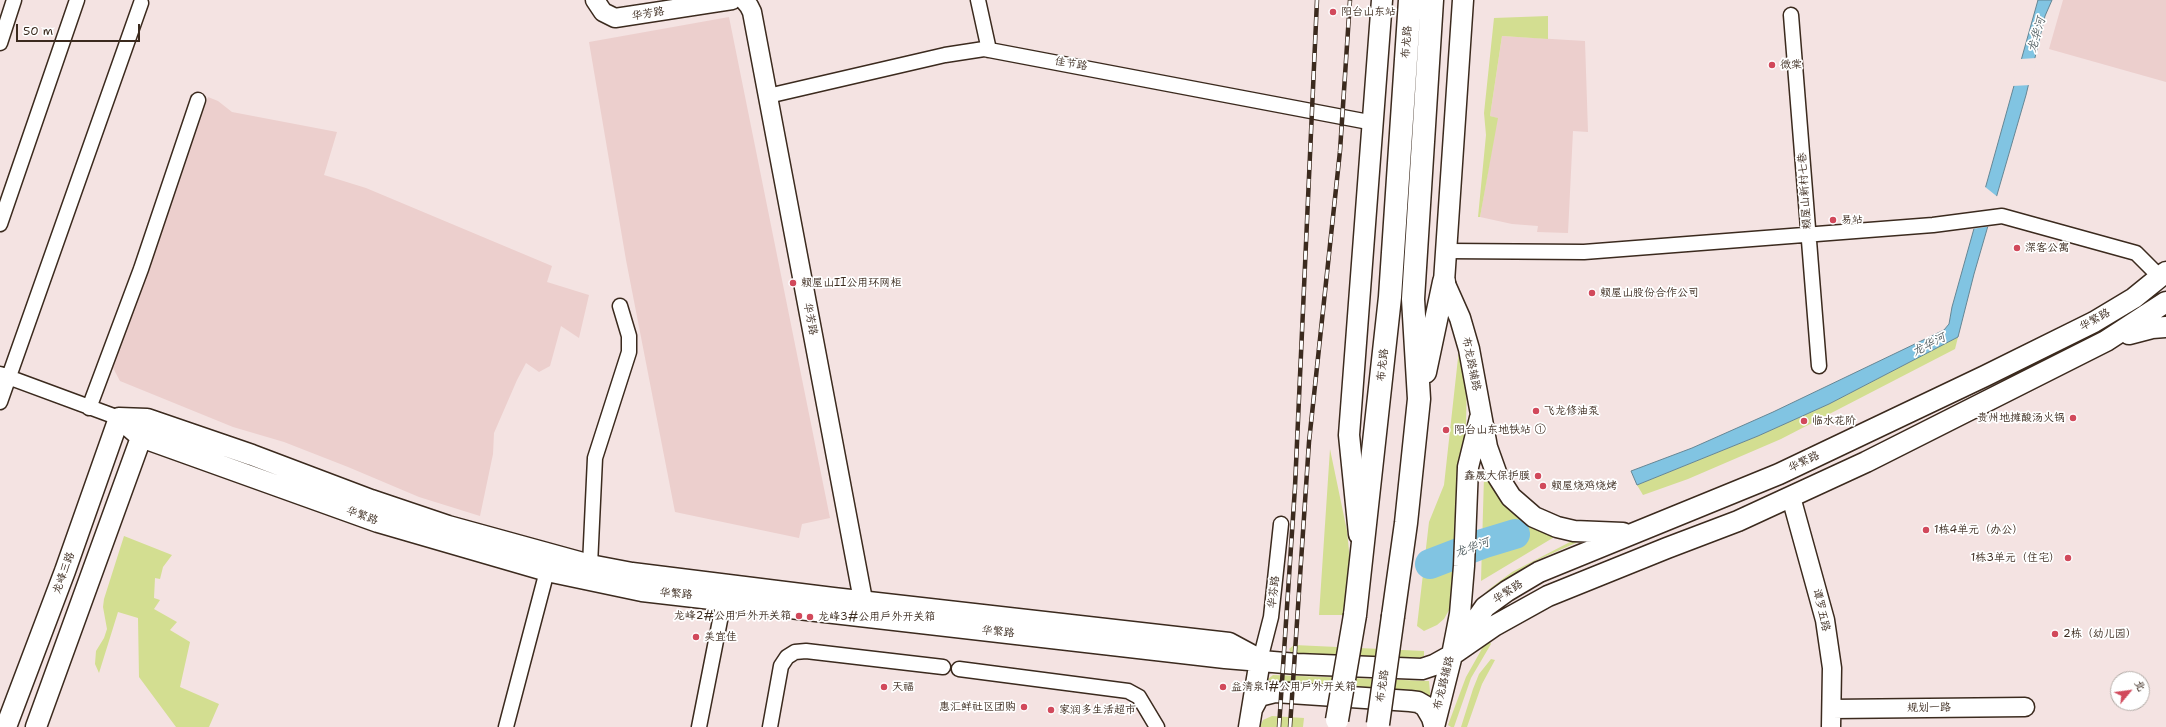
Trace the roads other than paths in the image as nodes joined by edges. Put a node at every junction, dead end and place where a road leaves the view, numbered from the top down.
1 (14, 0) edge
2 (77, 0) edge
3 (595, 0) edge
4 (732, 0) edge
5 (744, 0) edge
6 (978, 0) edge
7 (1382, 0) edge
8 (1410, 0) edge
9 (1432, 0) edge
10 (1463, 0) edge
11 (141, 3) dead end
12 (1791, 15) dead end
13 (0, 43) edge
14 (990, 50) junction
15 (768, 96) junction
16 (198, 100) dead end
17 (1374, 123) junction
18 (0, 224) edge
19 (1808, 234) junction
20 (1447, 252) junction
21 (2164, 278) edge
22 (1444, 282) junction
23 (2166, 302) edge
24 (620, 306) dead end
25 (2166, 327) edge
26 (2106, 341) junction
27 (1819, 366) dead end
28 (5, 376) edge
29 (1419, 399) junction
30 (0, 402) edge
31 (86, 407) junction
32 (1481, 414) junction
33 (119, 418) junction
34 (144, 428) junction
35 (1791, 497) junction
36 (1282, 524) dead end
37 (1632, 533) junction
38 (1362, 558) junction
39 (1636, 560) junction
40 (590, 565) junction
41 (548, 570) junction
42 (724, 600) junction
43 (865, 609) junction
44 (1452, 655) junction
45 (1260, 660) junction
46 (943, 667) dead end
47 (959, 669) dead end
48 (2025, 707) dead end
49 (1832, 709) junction
50 (1251, 718) edge
51 (1337, 724) edge
52 (1377, 725) edge
53 (1434, 726) edge
54 (6, 727) edge
55 (36, 727) edge
56 (506, 727) edge
57 (699, 727) edge
58 (770, 727) edge
59 (1157, 727) edge
60 (1831, 727) edge

1 - 13 street
2 - 18 street
3 - 4 street, 华芳路
5 - 15 street, 华芳路
6 - 14 street
7 - 17 main road
8 - 38 main road, 布龙路
9 - 29 main road, 布龙路
10 - 20 main road, 布龙路辅路
11 - 28 street
12 - 19 street, 赖屋山新村七巷
14 - 15 street, 佳节路
14 - 17 street, 佳节路
15 - 43 street, 华芳路
16 - 31 street
17 - 38 main road
19 - 20 street
19 - 21 street
19 - 27 street, 赖屋山新村七巷
20 - 22 main road, 布龙路辅路
21 - 37 main road, 华繁路
22 - 29 main road
22 - 32 main road, 布龙路辅路
23 - 26 main road, 华繁路
24 - 40 street
25 - 26 main road
26 - 35 main road, 华繁路
28 - 30 street
28 - 31 street, 华繁路
29 - 52 main road, 布龙路, bridge
31 - 33 street, 华繁路
32 - 37 main road
32 - 44 main road, 布龙路辅路
33 - 34 main road, 华繁路
33 - 54 main road, 龙峰三路
34 - 40 main road, 华繁路
34 - 41 main road, 华繁路
34 - 55 main road
35 - 39 main road, 华繁路
35 - 49 street, 谭罗五路
36 - 45 street, 华芬路
37 - 39 main road
37 - 44 main road, 华繁路
38 - 51 main road, 布龙路, bridge
39 - 44 main road, 华繁路
40 - 43 main road, 华繁路
41 - 42 main road, 华繁路
41 - 56 street
42 - 43 main road, 华繁路
42 - 57 street
43 - 45 main road, 华繁路
44 - 45 main road, 华繁路
44 - 53 main road, 布龙路辅路
45 - 50 main road
46 - 58 street
47 - 59 street
48 - 49 street, 规划一路
49 - 60 street, 谭罗五路
50 - 53 main road

